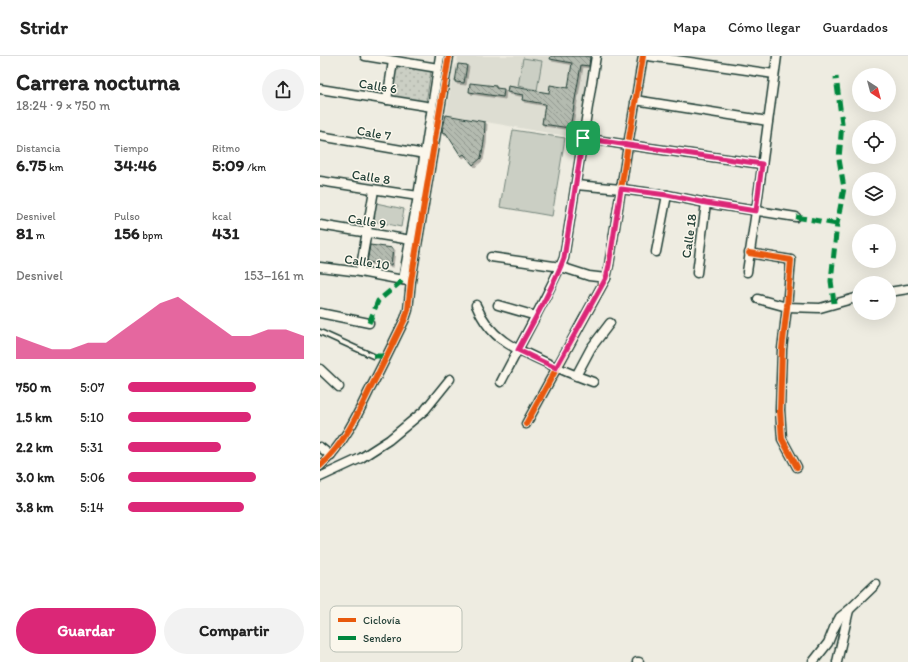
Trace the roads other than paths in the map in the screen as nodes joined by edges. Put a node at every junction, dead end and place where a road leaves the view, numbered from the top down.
1 (365, 56) edge
2 (440, 56) edge
3 (449, 56) edge
4 (596, 56) edge
5 (643, 56) edge
6 (648, 56) edge
7 (777, 56) edge
8 (393, 60) junction
9 (438, 68) junction
10 (774, 74) junction
11 (320, 89) edge
12 (387, 100) junction
13 (635, 100) junction
14 (432, 107) junction
15 (768, 121) junction
16 (320, 136) edge
17 (583, 138) junction
18 (628, 145) junction
19 (425, 154) junction
20 (762, 164) junction
21 (320, 181) edge
22 (576, 185) junction
23 (621, 189) junction
24 (374, 190) junction
25 (667, 195) junction
26 (418, 196) junction
27 (706, 203) junction
28 (756, 211) junction
29 (796, 217) dead end
30 (320, 225) edge
31 (366, 233) junction
32 (411, 240) junction
33 (656, 252) dead end
34 (749, 253) junction
35 (491, 257) dead end
36 (320, 267) edge
37 (560, 267) junction
38 (360, 272) junction
39 (747, 272) dead end
40 (697, 273) dead end
41 (606, 278) junction
42 (407, 280) junction
43 (908, 290) edge
44 (896, 291) edge
45 (758, 299) dead end
46 (852, 299) edge
47 (476, 305) dead end
48 (498, 305) dead end
49 (787, 307) junction
50 (320, 313) edge
51 (536, 316) junction
52 (369, 323) dead end
53 (610, 323) dead end
54 (320, 332) edge
55 (518, 350) junction
56 (373, 356) dead end
57 (556, 368) junction
58 (320, 369) edge
59 (576, 376) junction
60 (450, 379) dead end
61 (501, 382) dead end
62 (593, 382) dead end
63 (339, 387) dead end
64 (526, 424) dead end
65 (320, 447) edge
66 (331, 456) junction
67 (320, 466) edge
68 (797, 467) dead end
69 (320, 477) edge
70 (876, 584) dead end
71 (849, 610) junction
72 (813, 662) edge
73 (837, 662) edge

1 - 8 street
2 - 9 street
3 - 42 street
4 - 17 street
5 - 13 street
6 - 10 street
7 - 10 street
8 - 9 street
8 - 12 street
9 - 14 street
10 - 15 street
11 - 12 street, Calle 6
12 - 14 street, Calle 6
13 - 15 street
13 - 18 street
14 - 19 street
15 - 20 street
16 - 19 street, Cale 7
17 - 18 street
17 - 22 street
18 - 20 street
18 - 23 street
19 - 26 street
20 - 28 street
21 - 24 street, Calle 8
22 - 23 street
22 - 37 street
23 - 25 street
23 - 41 street
24 - 26 street, Calle 8
24 - 31 street
25 - 27 street
25 - 33 street
26 - 32 street
27 - 28 street
27 - 40 street, Calle 18
28 - 29 street
28 - 34 street
30 - 31 street, Calle 9
31 - 32 street, Calle 9
31 - 38 street
32 - 42 street
34 - 39 street
34 - 49 street
35 - 37 street
36 - 38 street, Calle 10
37 - 41 street
37 - 51 street
38 - 42 street, Calle 10
41 - 57 street
42 - 66 street
43 - 44 street
45 - 49 street
46 - 49 street
47 - 55 street
48 - 51 street
49 - 68 street
50 - 52 street
51 - 55 street
53 - 59 street
54 - 56 lane
55 - 57 street
55 - 61 street
57 - 59 street
57 - 64 street
58 - 63 street
59 - 62 street
60 - 69 street
65 - 66 street
66 - 67 street
70 - 71 street
71 - 72 street
71 - 73 street

